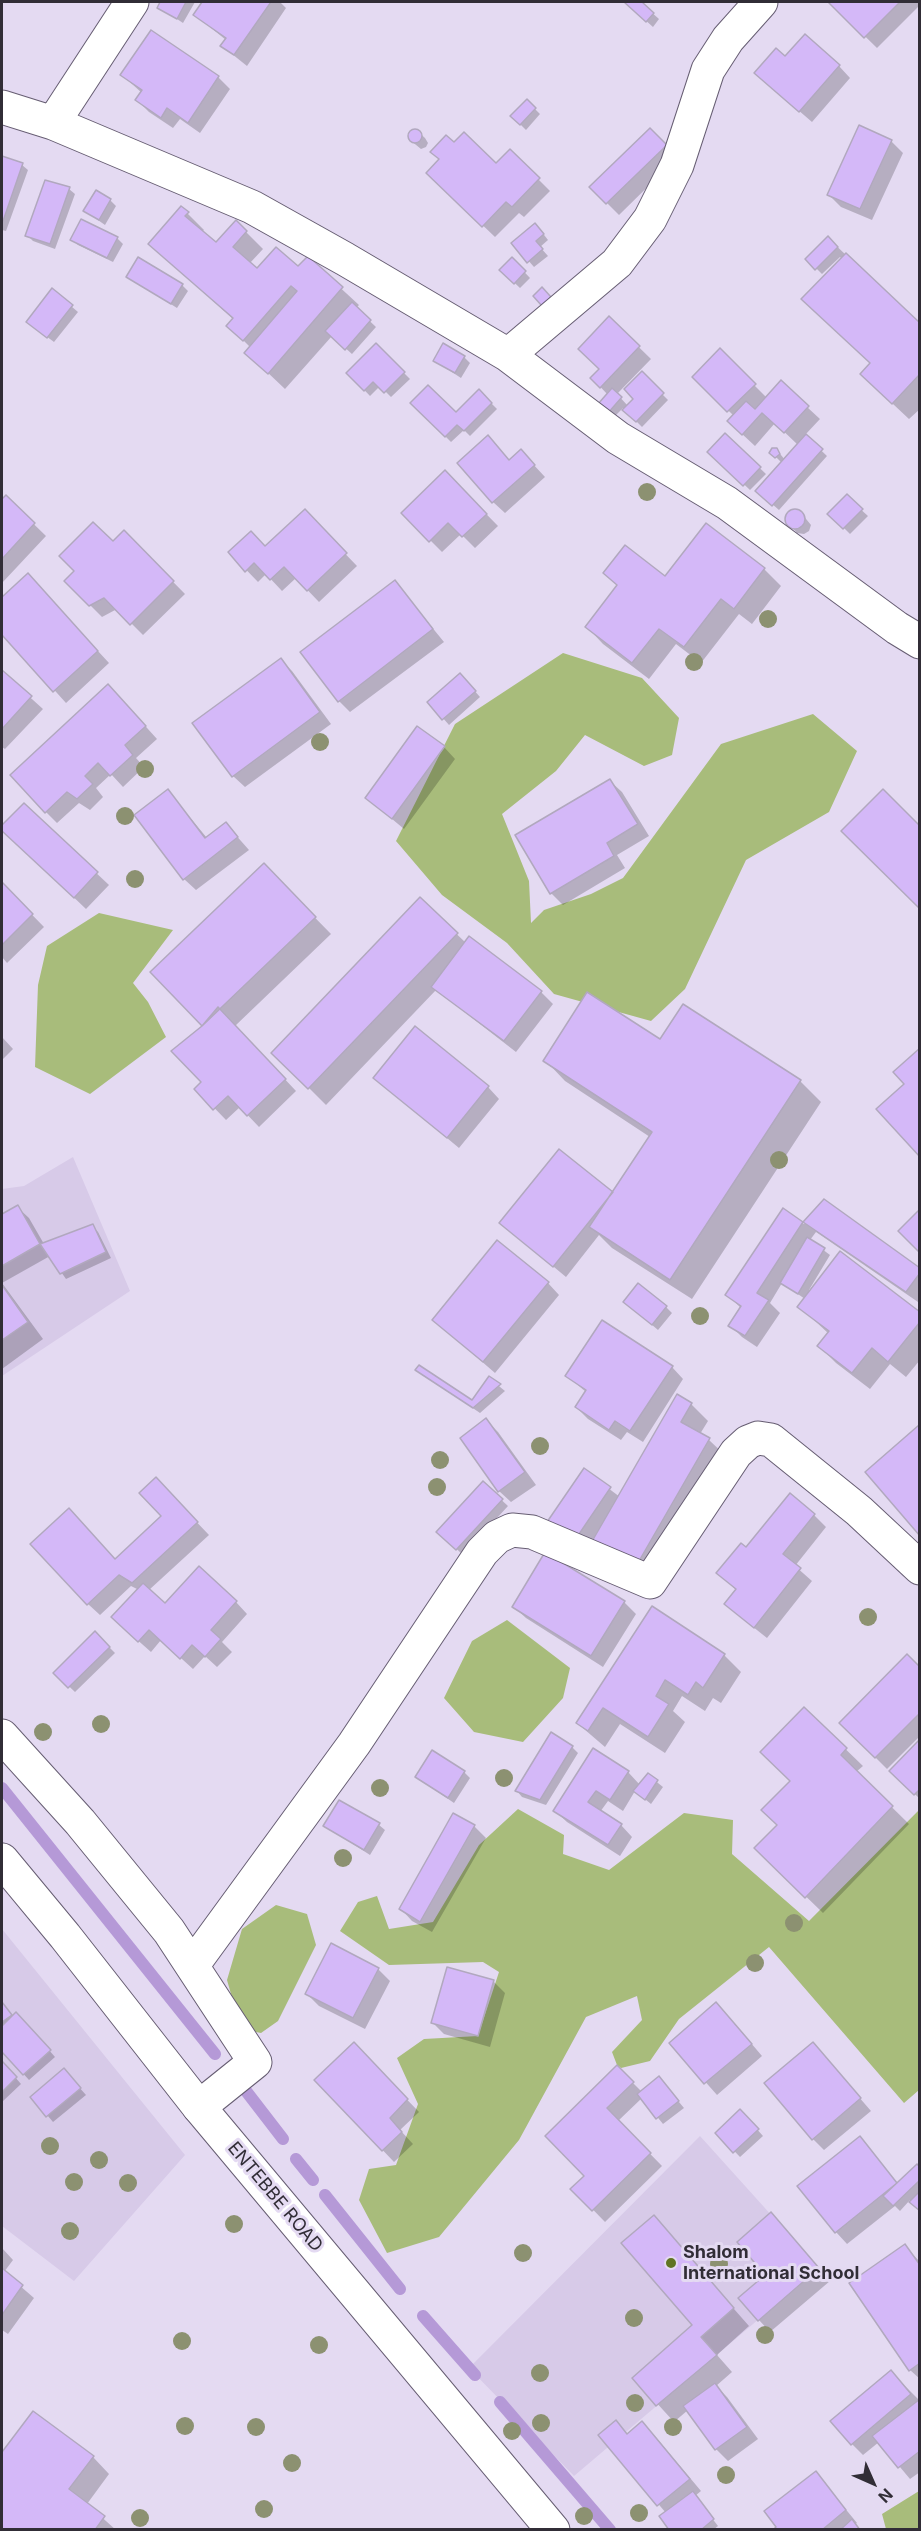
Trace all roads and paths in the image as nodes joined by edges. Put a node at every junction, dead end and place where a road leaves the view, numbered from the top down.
1 (132, 2) edge
2 (761, 2) edge
3 (2, 106) edge
4 (53, 123) junction
5 (508, 355) junction
6 (920, 642) edge
7 (920, 1568) edge
8 (2, 1736) edge
9 (2, 1860) edge
10 (192, 1966) junction
11 (199, 2107) junction
12 (553, 2529) edge

1 - 4 street
2 - 5 street
3 - 4 street
4 - 5 street
5 - 6 street
7 - 10 street
8 - 10 street
9 - 11 street, ENTEBBE ROAD
10 - 11 street
11 - 12 street, ENTEBBE ROAD

